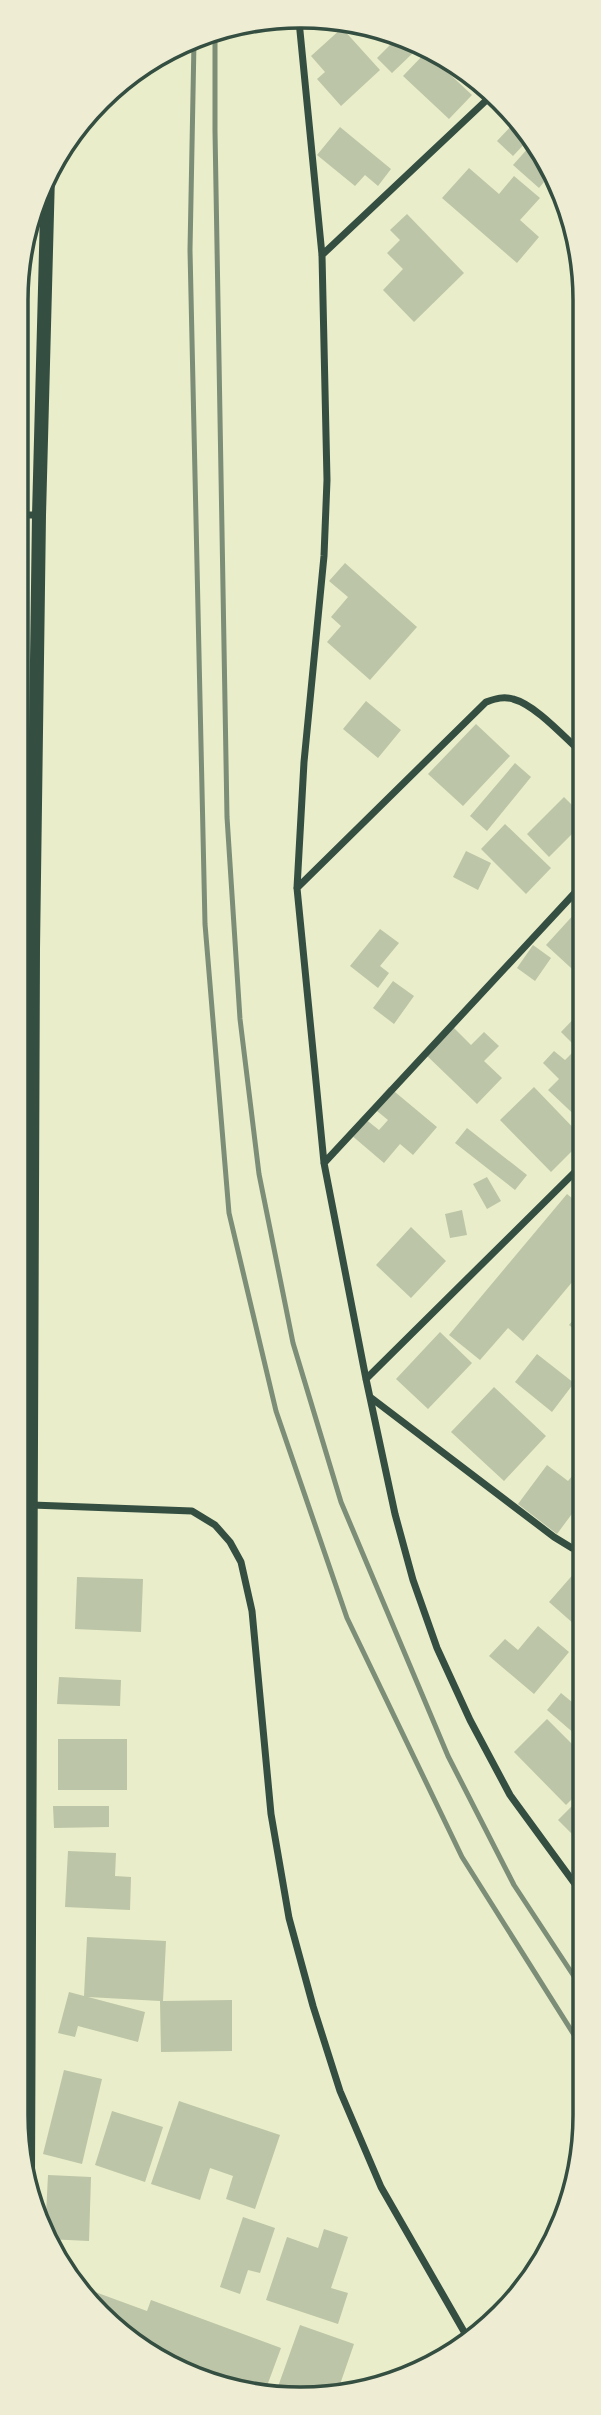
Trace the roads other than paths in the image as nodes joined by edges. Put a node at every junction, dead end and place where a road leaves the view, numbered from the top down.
1 (300, 28) edge
2 (485, 101) edge
3 (47, 200) edge
4 (322, 254) junction
5 (28, 515) edge
6 (39, 515) junction
7 (573, 745) edge
8 (297, 888) junction
9 (573, 895) edge
10 (28, 949) edge
11 (33, 949) junction
12 (324, 1163) junction
13 (573, 1174) edge
14 (28, 1179) edge
15 (366, 1379) junction
16 (370, 1397) junction
17 (28, 1434) edge
18 (32, 1505) junction
19 (573, 1547) edge
20 (573, 1881) edge
21 (28, 2120) edge
22 (464, 2332) edge

1 - 4 street
2 - 4 street
3 - 6 main road
4 - 8 street
5 - 6 street
6 - 11 main road
7 - 8 street
8 - 12 street
9 - 12 street
10 - 11 street
11 - 14 main road
12 - 15 street
13 - 15 street
15 - 16 street
16 - 19 street
16 - 20 street
17 - 18 main road
18 - 21 main road
18 - 22 street

